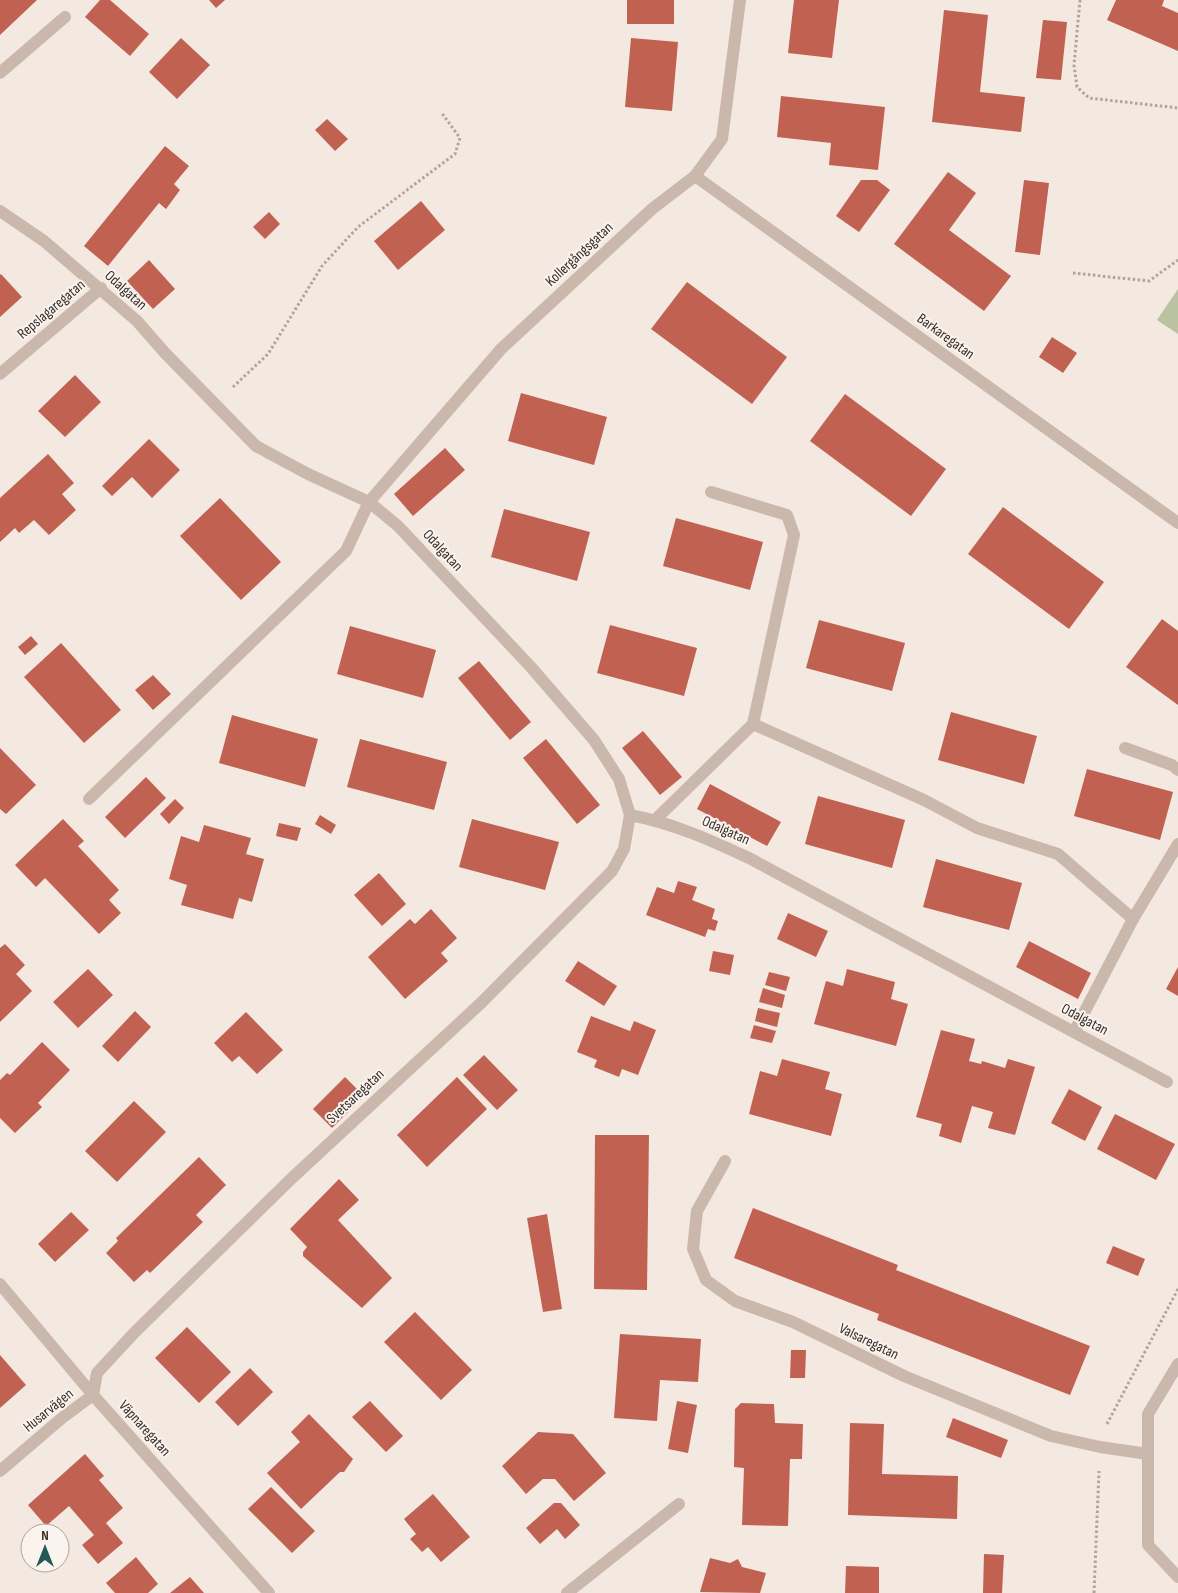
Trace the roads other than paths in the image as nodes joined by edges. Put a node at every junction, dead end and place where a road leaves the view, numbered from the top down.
1 (740, 0) edge
2 (65, 17) dead end
3 (0, 73) edge
4 (695, 176) junction
5 (0, 211) edge
6 (100, 288) junction
7 (0, 374) edge
8 (711, 492) dead end
9 (369, 502) junction
10 (1178, 523) edge
11 (753, 724) junction
12 (1125, 748) dead end
13 (1178, 770) edge
14 (89, 799) dead end
15 (630, 815) junction
16 (655, 820) junction
17 (1178, 844) edge
18 (1133, 919) junction
19 (1074, 1032) junction
20 (1167, 1082) dead end
21 (725, 1161) dead end
22 (0, 1284) edge
23 (1178, 1364) edge
24 (93, 1395) junction
25 (1148, 1454) junction
26 (0, 1471) edge
27 (679, 1504) dead end
28 (1178, 1577) edge
29 (268, 1593) edge
30 (567, 1593) edge

1 - 4 street, Kollergångsgatan
2 - 3 street
4 - 9 street, Kollergångsgatan
4 - 10 street, Barkaregatan
5 - 6 street, Odalgatan
6 - 7 street, Repslagaregatan
6 - 9 street, Odalgatan
8 - 11 street
9 - 14 street
9 - 15 street, Odalgatan
11 - 16 street
11 - 18 street
12 - 13 street
15 - 16 street, Odalgatan
15 - 24 street, Svetsaregatan
16 - 19 street, Odalgatan
17 - 18 street
18 - 19 street
19 - 20 street, Odalgatan
21 - 25 street, Valsaregatan
22 - 24 street, Väpnaregatan
23 - 25 street
24 - 26 street, Husarvägen
24 - 29 street, Väpnaregatan
25 - 28 street
27 - 30 street

